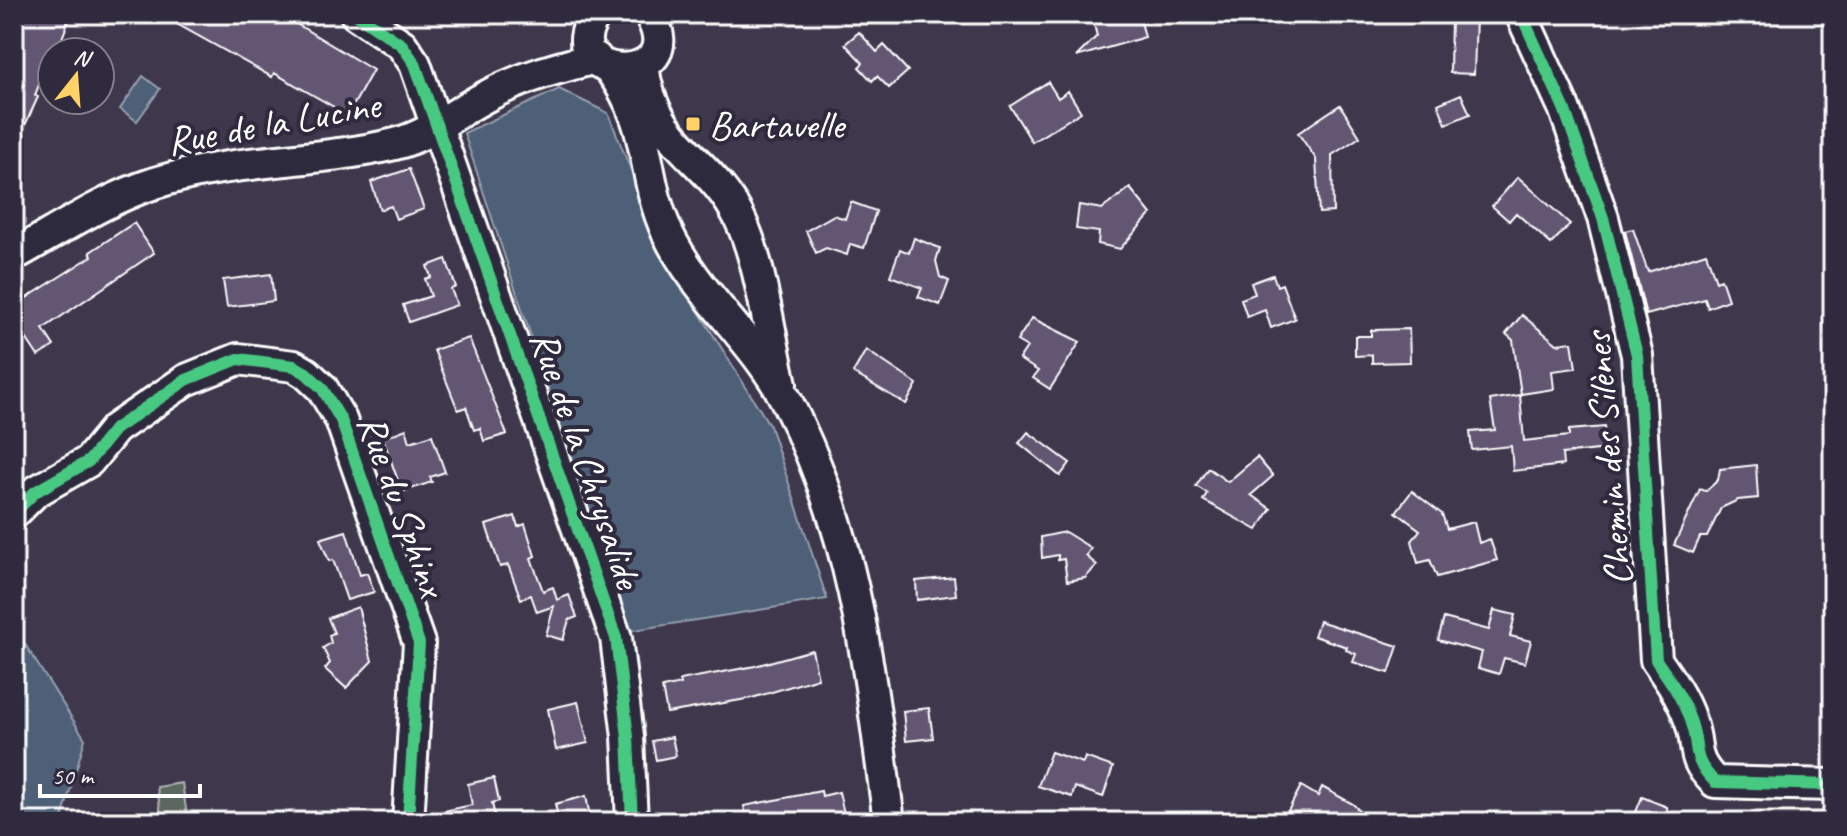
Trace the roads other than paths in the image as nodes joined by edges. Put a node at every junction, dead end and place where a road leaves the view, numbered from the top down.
1 (356, 14) edge
2 (1521, 14) edge
3 (654, 17) edge
4 (596, 34) edge
5 (643, 65) junction
6 (438, 126) junction
7 (14, 255) edge
8 (785, 397) junction
9 (14, 513) edge
10 (1833, 785) edge
11 (408, 822) edge
12 (632, 822) edge
13 (889, 822) edge

1 - 6 street, Rue de la Chrysalide
2 - 10 street, Chemin des Silènes
3 - 5 street
4 - 5 street
4 - 6 street, Rue de la Lucine
4 - 8 street
5 - 8 street
6 - 7 street, Rue de la Lucine
6 - 12 street, Rue de la Chrysalide
8 - 13 street
9 - 11 street, Rue du Sphinx

